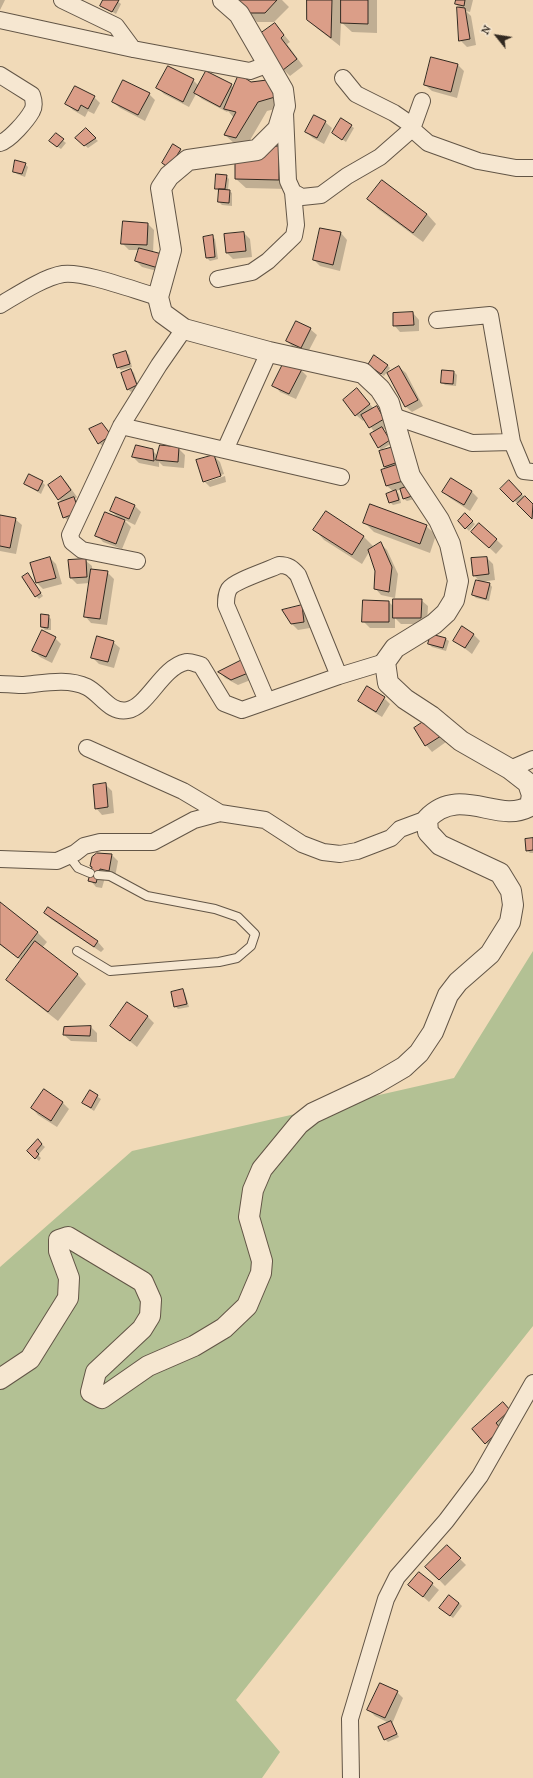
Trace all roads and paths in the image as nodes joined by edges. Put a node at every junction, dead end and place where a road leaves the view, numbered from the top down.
1 (62, 0) edge
2 (223, 0) edge
3 (0, 20) edge
4 (133, 48) junction
5 (269, 64) junction
6 (0, 75) edge
7 (343, 78) dead end
8 (422, 101) dead end
9 (285, 106) junction
10 (412, 128) junction
11 (0, 143) edge
12 (533, 168) edge
13 (293, 192) junction
14 (218, 280) dead end
15 (158, 297) junction
16 (0, 305) edge
17 (437, 320) dead end
18 (184, 329) junction
19 (269, 352) junction
20 (394, 416) junction
21 (121, 426) junction
22 (512, 442) junction
23 (224, 450) junction
24 (533, 472) edge
25 (341, 478) dead end
26 (137, 561) dead end
27 (385, 662) junction
28 (339, 676) junction
29 (0, 684) edge
30 (267, 701) junction
31 (87, 748) dead end
32 (533, 759) edge
33 (510, 769) junction
34 (220, 813) junction
35 (427, 819) junction
36 (69, 856) junction
37 (0, 859) edge
38 (77, 951) dead end
39 (0, 1379) edge
40 (533, 1383) edge
41 (351, 1778) edge

1 - 4 street
2 - 5 street
3 - 4 street
4 - 5 street
5 - 9 street
6 - 11 street
7 - 10 street
8 - 10 street
9 - 13 street
9 - 15 street
10 - 12 street
10 - 13 street
13 - 14 street
15 - 16 street
15 - 18 street
17 - 22 street
18 - 19 street
18 - 21 street
19 - 20 street
19 - 23 street
20 - 22 street
20 - 27 street
21 - 23 street
21 - 26 street
22 - 24 street
23 - 25 street
27 - 28 street
27 - 33 street
28 - 30 street
28 - 30 street
29 - 30 street
31 - 34 street
32 - 33 street
33 - 35 street
34 - 35 street
34 - 36 street
35 - 39 street
36 - 37 street
36 - 38 lane
40 - 41 street

